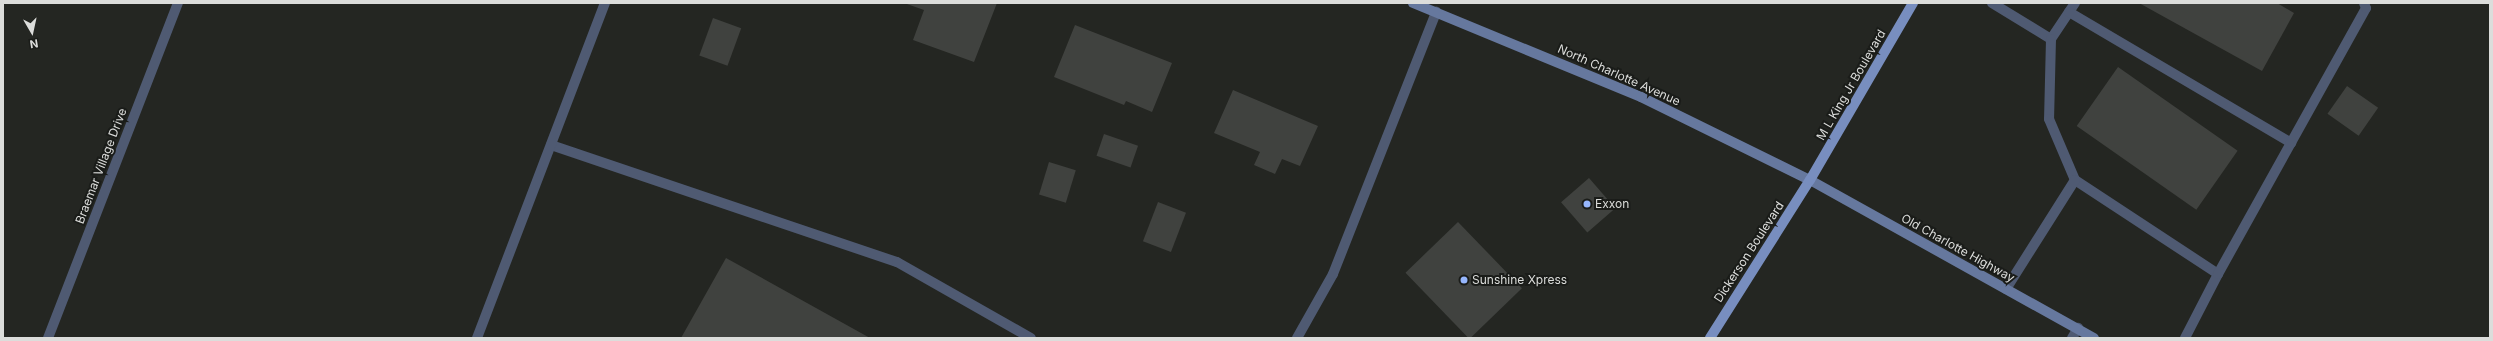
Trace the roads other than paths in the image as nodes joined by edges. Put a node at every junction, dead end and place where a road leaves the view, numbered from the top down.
1 (178, 3) edge
2 (605, 3) edge
3 (1413, 3) edge
4 (1913, 3) edge
5 (1992, 3) edge
6 (2075, 3) edge
7 (2364, 3) edge
8 (1436, 12) junction
9 (2069, 12) junction
10 (2051, 39) junction
11 (2291, 143) junction
12 (551, 145) junction
13 (1810, 180) junction
14 (2075, 180) junction
15 (2218, 274) junction
16 (2006, 290) junction
17 (2078, 328) junction
18 (48, 338) edge
19 (477, 338) edge
20 (1031, 338) edge
21 (1297, 338) edge
22 (1710, 338) edge
23 (2072, 338) edge
24 (2094, 338) edge
25 (2185, 338) edge

1 - 18 street, Braemar Village Drive
2 - 12 street
3 - 8 main road, North Charlotte Avenue
4 - 13 main road, M L King Jr Boulevard
5 - 10 street
6 - 9 street
7 - 11 street
8 - 13 main road, North Charlotte Avenue
8 - 21 street
9 - 10 street
9 - 11 street
10 - 14 street
11 - 15 street
12 - 19 street
12 - 20 street
13 - 16 main road, Old Charlotte Highway
13 - 22 main road, Dickerson Boulevard
14 - 15 street
14 - 16 street
15 - 25 street
16 - 17 main road, Old Charlotte Highway
17 - 23 street
17 - 24 main road, Old Charlotte Highway

